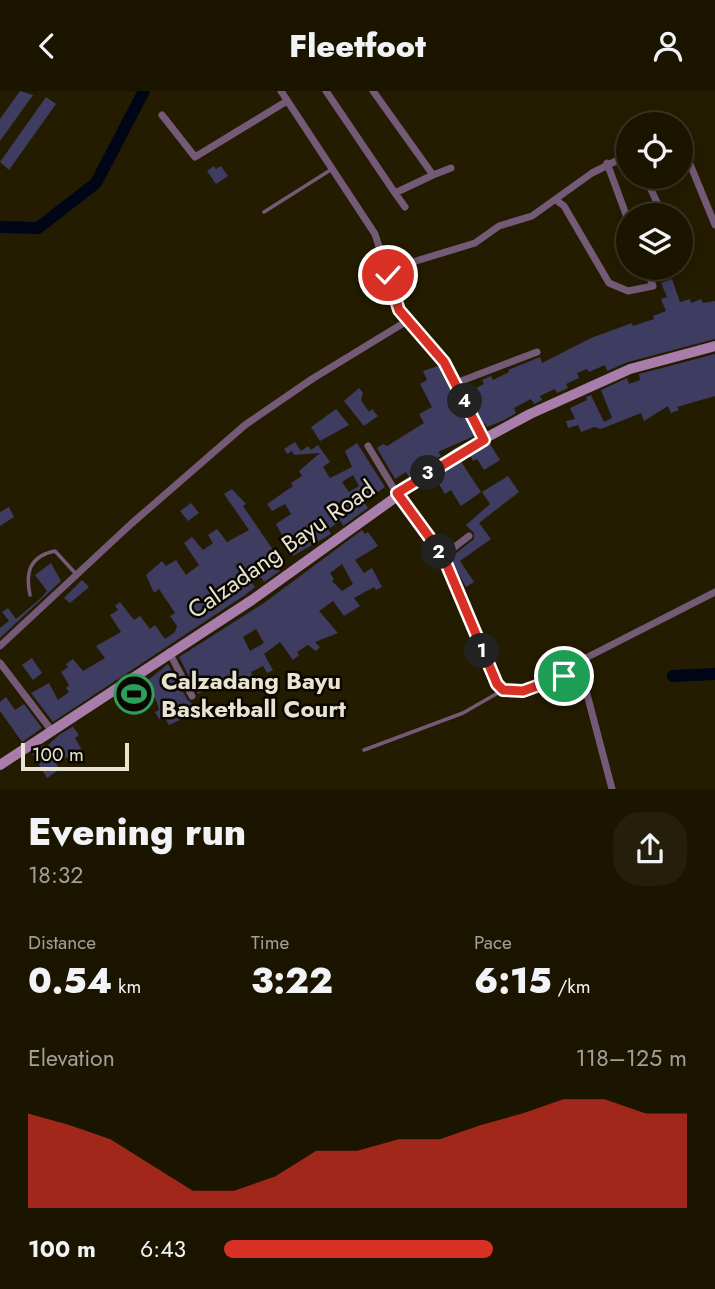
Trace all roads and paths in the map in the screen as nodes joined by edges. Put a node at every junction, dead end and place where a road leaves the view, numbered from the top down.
1 (281, 91) edge
2 (326, 91) edge
3 (373, 91) edge
4 (288, 101) junction
5 (162, 115) dead end
6 (616, 160) edge
7 (607, 163) junction
8 (334, 168) junction
9 (451, 168) dead end
10 (693, 171) edge
11 (433, 175) junction
12 (395, 193) junction
13 (556, 200) junction
14 (622, 203) edge
15 (405, 207) dead end
16 (264, 212) dead end
17 (715, 225) edge
18 (388, 275) junction
19 (651, 280) edge
20 (407, 321) junction
21 (715, 346) edge
22 (537, 352) dead end
23 (456, 383) junction
24 (484, 440) junction
25 (368, 446) dead end
26 (397, 493) junction
27 (469, 536) dead end
28 (443, 556) junction
29 (76, 574) junction
30 (715, 592) edge
31 (30, 595) dead end
32 (0, 646) edge
33 (169, 652) junction
34 (0, 663) edge
35 (564, 676) junction
36 (503, 690) junction
37 (192, 696) dead end
38 (52, 731) junction
39 (364, 750) dead end
40 (0, 765) edge
41 (612, 789) edge

1 - 4 street
2 - 12 street
3 - 11 street
4 - 5 street
4 - 8 street
6 - 7 street
7 - 13 street
7 - 14 street
8 - 16 lane
8 - 18 street
9 - 11 street
10 - 17 street
11 - 12 street
12 - 15 street
13 - 18 street
13 - 19 street
18 - 20 street
20 - 23 street
20 - 29 street
21 - 24 street, Calzadang Bayu Road
22 - 23 street
23 - 24 street
24 - 26 street, Calzadang Bayu Road
25 - 26 street
26 - 28 street
26 - 33 street, Calzadang Bayu Road
27 - 28 street
28 - 36 street
29 - 31 lane
29 - 32 street
30 - 35 street
33 - 37 street
33 - 38 street, Calzadang Bayu Road
34 - 38 street
35 - 36 street
35 - 41 street
36 - 39 lane
38 - 40 street, Calzadang Bayu Road

